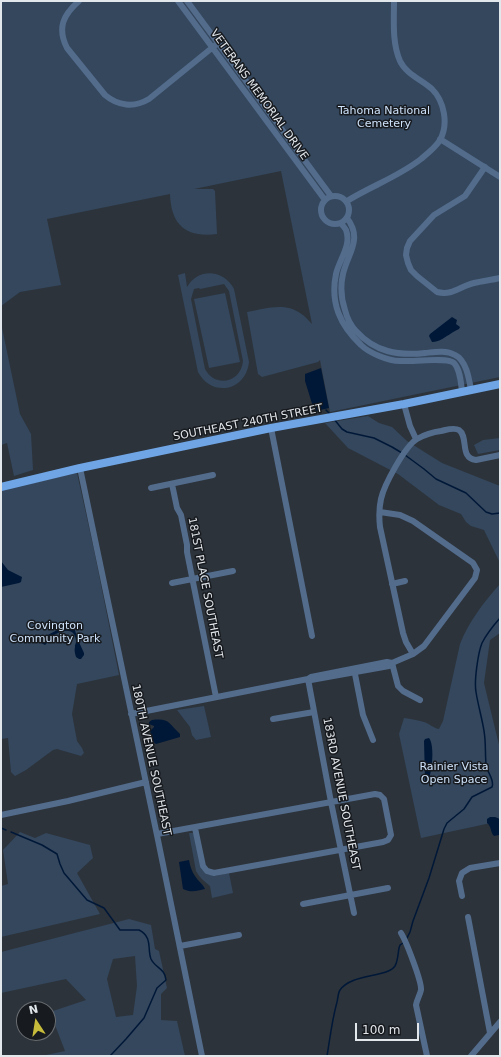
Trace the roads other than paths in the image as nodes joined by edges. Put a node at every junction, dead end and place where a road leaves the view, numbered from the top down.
1 (79, 1) edge
2 (178, 1) edge
3 (187, 1) edge
4 (394, 1) edge
5 (218, 43) junction
6 (212, 47) junction
7 (440, 139) junction
8 (485, 167) junction
9 (500, 177) edge
10 (331, 196) junction
11 (325, 200) junction
12 (347, 201) junction
13 (347, 218) junction
14 (341, 223) junction
15 (500, 278) edge
16 (422, 353) junction
17 (423, 361) junction
18 (467, 374) junction
19 (459, 376) junction
20 (500, 384) edge
21 (471, 390) junction
22 (462, 391) junction
23 (404, 404) junction
24 (271, 428) junction
25 (416, 439) junction
26 (500, 455) edge
27 (80, 468) junction
28 (213, 475) dead end
29 (172, 484) junction
30 (1, 487) edge
31 (152, 488) dead end
32 (380, 512) junction
33 (233, 571) dead end
34 (193, 579) junction
35 (405, 582) dead end
36 (172, 583) dead end
37 (392, 584) junction
38 (312, 636) dead end
39 (413, 654) junction
40 (392, 663) junction
41 (354, 670) junction
42 (308, 679) junction
43 (216, 697) junction
44 (420, 700) dead end
45 (314, 712) junction
46 (131, 714) junction
47 (272, 719) dead end
48 (373, 740) dead end
49 (146, 782) junction
50 (331, 802) junction
51 (1, 815) edge
52 (195, 828) junction
53 (157, 834) junction
54 (341, 850) junction
55 (500, 863) edge
56 (388, 888) dead end
57 (351, 895) junction
58 (462, 896) dead end
59 (303, 904) dead end
60 (354, 913) dead end
61 (468, 917) dead end
62 (401, 933) dead end
63 (239, 934) dead end
64 (180, 946) junction
65 (500, 1022) edge
66 (490, 1033) junction
67 (202, 1056) edge
68 (427, 1056) edge
69 (471, 1056) edge

1 - 6 street
2 - 6 street, VETERANS MEMORIAL DRIVE
3 - 5 street, VETERANS MEMORIAL DRIVE
4 - 7 street
5 - 6 street
5 - 10 street, VETERANS MEMORIAL DRIVE
6 - 11 street, VETERANS MEMORIAL DRIVE
7 - 8 street
7 - 12 street
8 - 9 street
8 - 15 street
10 - 11 street
10 - 12 street
11 - 14 street
12 - 13 street
13 - 14 street
13 - 16 street
14 - 17 street
16 - 17 street
16 - 18 street
17 - 19 street
18 - 19 street
18 - 21 street
19 - 22 street
20 - 21 main road, SOUTHEAST 240TH STREET
21 - 22 main road, SOUTHEAST 240TH STREET
22 - 23 main road, SOUTHEAST 240TH STREET
23 - 24 main road, SOUTHEAST 240TH STREET
23 - 25 street
24 - 27 main road, SOUTHEAST 240TH STREET
24 - 38 street
25 - 26 street
25 - 32 street
27 - 30 main road, SOUTHEAST 240TH STREET
27 - 46 street, 180TH AVENUE SOUTHEAST
28 - 29 street
29 - 31 street
29 - 34 street, 181ST PLACE SOUTHEAST
32 - 37 street
32 - 39 street
33 - 34 street
34 - 36 street
34 - 43 street, 181ST PLACE SOUTHEAST
35 - 37 street
37 - 39 street
39 - 40 street
40 - 41 street
40 - 44 street
41 - 42 street
41 - 48 street
42 - 43 street
42 - 45 street, 183RD AVENUE SOUTHEAST
43 - 46 street
45 - 47 street
45 - 50 street, 183RD AVENUE SOUTHEAST
46 - 49 street, 180TH AVENUE SOUTHEAST
49 - 51 street
49 - 53 street, 180TH AVENUE SOUTHEAST
50 - 52 street
50 - 54 street, 183RD AVENUE SOUTHEAST
50 - 54 street
52 - 53 street
52 - 54 street
53 - 64 street, 180TH AVENUE SOUTHEAST
54 - 57 street, 183RD AVENUE SOUTHEAST
55 - 58 street
56 - 57 street
57 - 59 street
57 - 60 street, 183RD AVENUE SOUTHEAST
61 - 66 street
62 - 68 street
63 - 64 street
64 - 67 street, 180TH AVENUE SOUTHEAST
65 - 66 street
66 - 69 street

